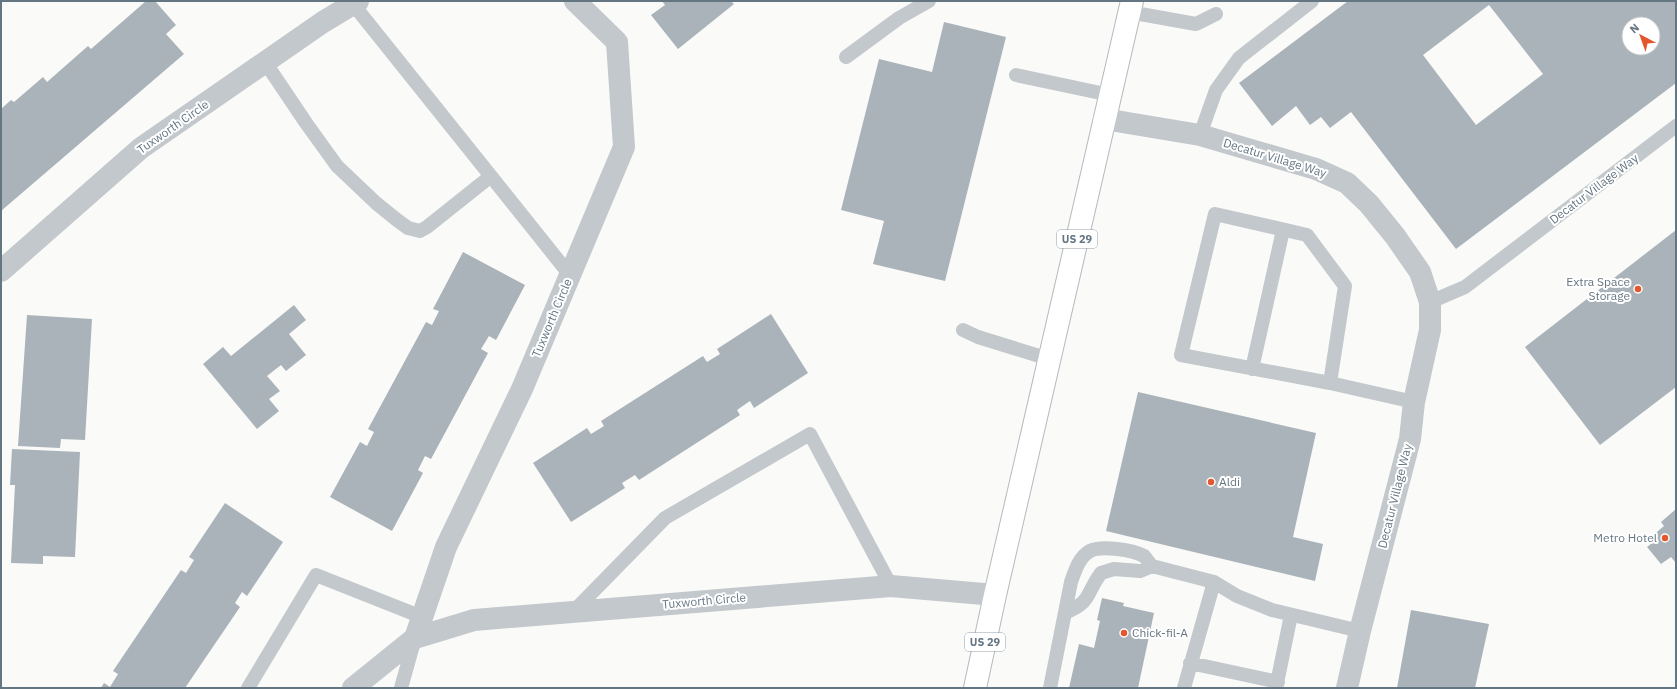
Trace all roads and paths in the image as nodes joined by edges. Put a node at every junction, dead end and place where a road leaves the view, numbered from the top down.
1 (575, 1) edge
2 (929, 1) edge
3 (1312, 1) edge
4 (355, 3) edge
5 (1131, 6) edge
6 (1216, 14) dead end
7 (846, 57) dead end
8 (265, 62) junction
9 (1016, 76) dead end
10 (1110, 95) junction
11 (1104, 119) junction
12 (1676, 126) edge
13 (1200, 135) junction
14 (491, 176) junction
15 (1283, 230) junction
16 (1, 271) edge
17 (570, 275) junction
18 (1430, 302) junction
19 (964, 330) dead end
20 (1049, 359) junction
21 (1252, 369) junction
22 (1330, 383) junction
23 (1414, 402) junction
24 (1152, 566) junction
25 (1214, 582) junction
26 (890, 586) junction
27 (995, 595) junction
28 (573, 612) junction
29 (1065, 614) junction
30 (1291, 615) junction
31 (422, 617) junction
32 (1360, 631) junction
33 (415, 638) junction
34 (1190, 663) junction
35 (1277, 685) edge
36 (248, 688) edge
37 (353, 688) edge
38 (401, 688) edge
39 (975, 688) edge
40 (1050, 688) edge
41 (1184, 688) edge
42 (1347, 688) edge

1 - 17 street, Tuxworth Circle
2 - 7 lane
3 - 13 lane
4 - 8 street, Tuxworth Circle
4 - 14 lane
5 - 6 lane
5 - 10 highway, US 29
8 - 14 lane
8 - 16 street, Tuxworth Circle
9 - 10 lane
10 - 11 highway, US 29
11 - 13 street, Decatur Village Way
11 - 20 highway, US 29
12 - 18 lane, Decatur Village Way
13 - 18 street, Decatur Village Way
14 - 17 lane
15 - 21 lane
15 - 21 lane
15 - 22 lane
17 - 31 street, Tuxworth Circle
18 - 23 street, Decatur Village Way
19 - 20 lane
20 - 27 highway, US 29
21 - 22 lane
22 - 23 lane
23 - 32 street, Decatur Village Way
24 - 25 lane
24 - 29 lane
24 - 29 lane
25 - 30 lane
25 - 34 lane
26 - 27 street, Tuxworth Circle
26 - 28 street, Tuxworth Circle
26 - 28 lane
27 - 39 highway, US 29
28 - 33 street, Tuxworth Circle
29 - 40 lane
30 - 32 lane
30 - 35 lane
31 - 33 street, Tuxworth Circle
31 - 36 lane
32 - 42 street, Decatur Village Way
33 - 37 street, Tuxworth Circle
33 - 38 lane
34 - 35 lane
34 - 41 lane

